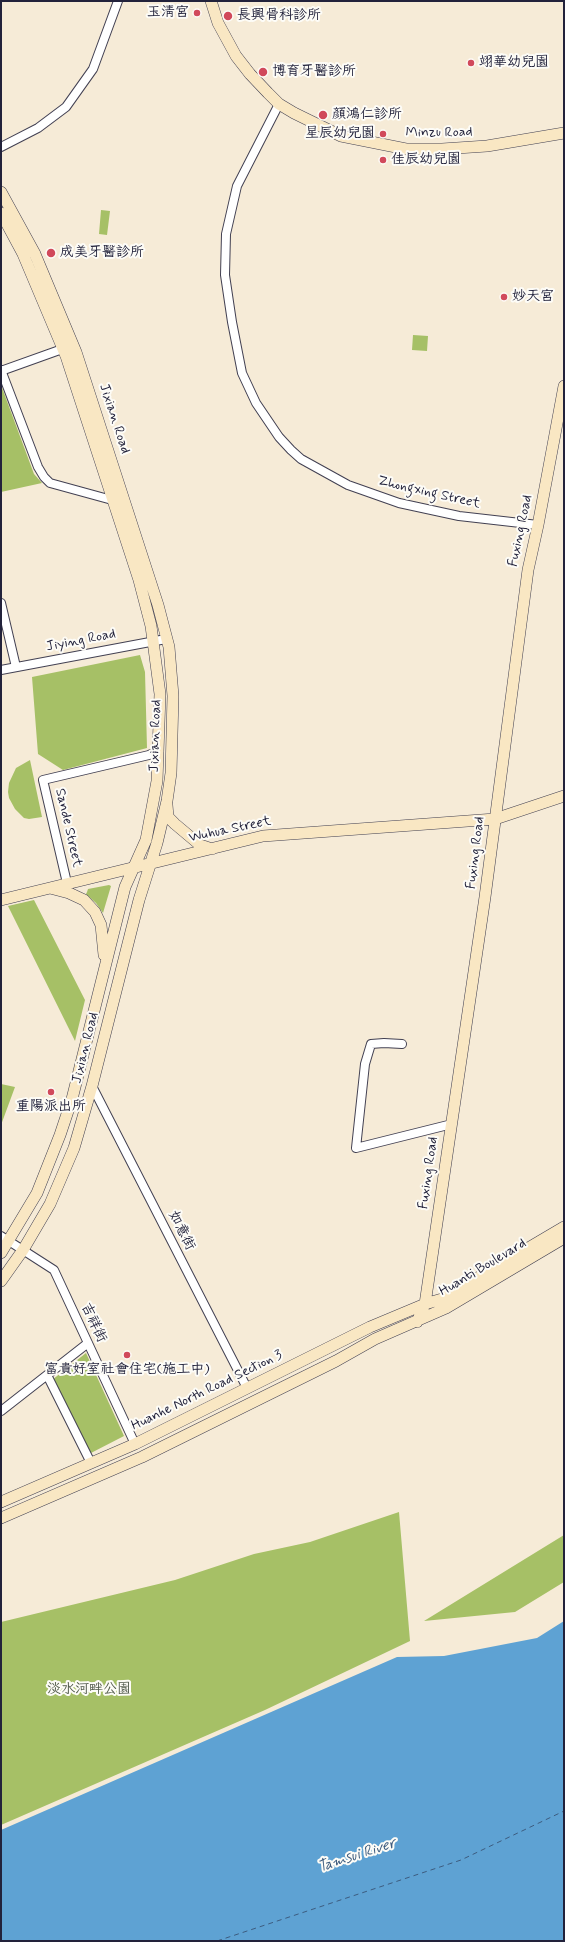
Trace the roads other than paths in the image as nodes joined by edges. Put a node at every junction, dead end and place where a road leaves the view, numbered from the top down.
1 (118, 1) edge
2 (211, 1) edge
3 (279, 104) junction
4 (564, 133) edge
5 (1, 147) edge
6 (1, 192) edge
7 (1, 213) edge
8 (68, 347) junction
9 (1, 370) edge
10 (564, 386) edge
11 (112, 500) junction
12 (538, 525) junction
13 (1, 603) edge
14 (166, 639) junction
15 (153, 640) junction
16 (16, 667) junction
17 (1, 670) edge
18 (159, 751) junction
19 (564, 796) edge
20 (166, 801) junction
21 (495, 819) junction
22 (212, 849) junction
23 (152, 863) junction
24 (132, 869) junction
25 (67, 883) junction
26 (50, 888) junction
27 (1, 900) edge
28 (105, 966) junction
29 (402, 1044) dead end
30 (92, 1086) junction
31 (452, 1124) junction
32 (564, 1227) edge
33 (564, 1238) edge
34 (5, 1239) edge
35 (23, 1250) junction
36 (1, 1253) edge
37 (1, 1281) edge
38 (425, 1304) junction
39 (417, 1322) junction
40 (88, 1343) junction
41 (287, 1368) junction
42 (47, 1375) junction
43 (294, 1382) junction
44 (247, 1388) junction
45 (1, 1411) edge
46 (135, 1444) junction
47 (91, 1463) junction
48 (1, 1502) edge
49 (1, 1518) edge

1 - 5 street
2 - 3 street, Minzu Road
3 - 4 street, Minzu Road
3 - 12 street, Zhongxing Street
6 - 8 street, Jixian Road
7 - 8 street, Jixian Road
8 - 9 street
8 - 11 street, Jixian Road
8 - 14 street, Jixian Road
9 - 11 street
10 - 12 street, Fuxing Road
11 - 15 street, Jixian Road
12 - 21 street, Fuxing Road
13 - 16 street
14 - 15 street, Jiying Road
14 - 20 street, Jixian Road
15 - 16 street, Jiying Road
15 - 18 street, Jixian Road
16 - 17 street, Jiying Road
18 - 24 street, Jixian Road
18 - 25 street, Sande Street
19 - 21 street, Wuhua Street
20 - 22 street
20 - 23 street, Jixian Road
21 - 22 street, Wuhua Street
21 - 31 street, Fuxing Road
22 - 23 street, Wuhua Street
23 - 24 street, Wuhua Street
23 - 30 street, Jixian Road
24 - 25 street, Wuhua Street
24 - 28 street, Jixian Road
25 - 26 street, Wuhua Street
26 - 27 street, Wuhua Street
26 - 28 street
28 - 34 street, Jixian Road
29 - 31 street
30 - 35 street, Jixian Road
30 - 44 street, 如意街
31 - 38 street, Fuxing Road
32 - 38 street, Huanti Boulevard
33 - 39 street, Huanti Boulevard
34 - 35 street, 吉祥街
34 - 36 street, Jixian Road
35 - 37 street, Jixian Road
35 - 40 street, 吉祥街
38 - 39 street, Fuxing Road
38 - 41 street, Huanhe North Road Section 3
39 - 43 street
40 - 42 street
40 - 46 street, 吉祥街
41 - 43 street
41 - 44 street, Huanhe North Road Section 3
42 - 45 street
42 - 47 street
43 - 49 street
44 - 46 street, Huanhe North Road Section 3
46 - 47 street, Huanhe North Road Section 3
47 - 48 street, Huanhe North Road Section 3

